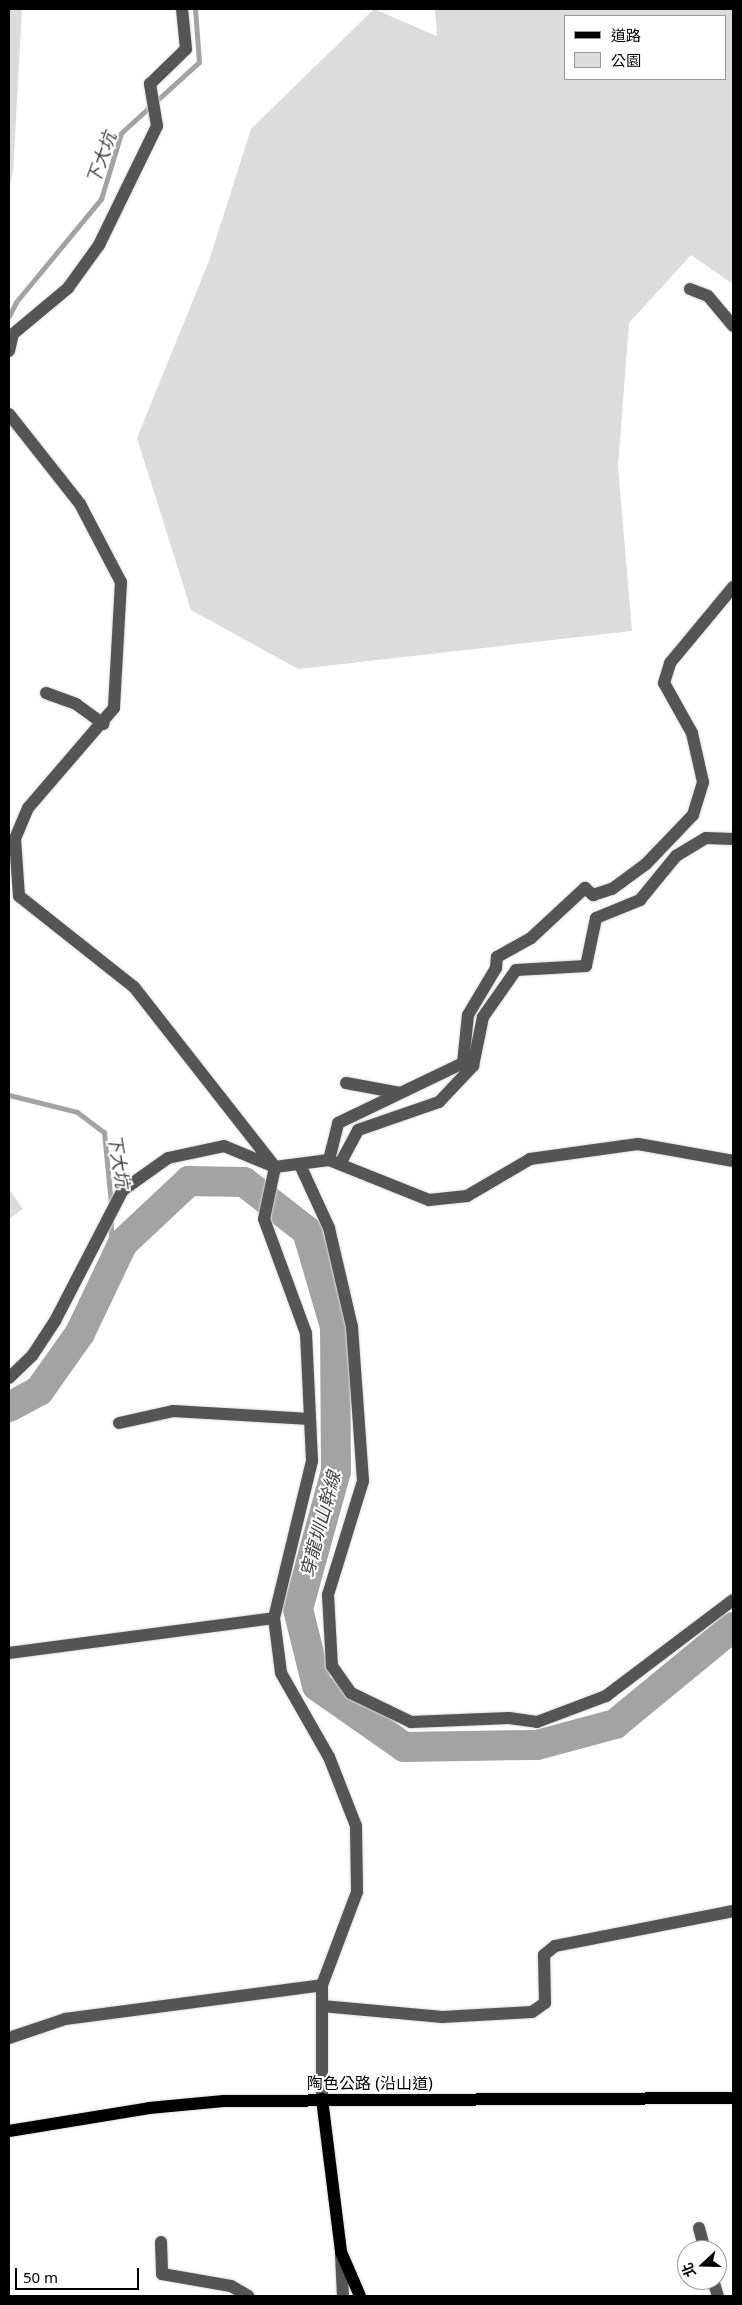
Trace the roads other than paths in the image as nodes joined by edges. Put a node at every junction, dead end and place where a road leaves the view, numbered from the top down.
1 (182, 9) edge
2 (690, 289) dead end
3 (733, 326) edge
4 (9, 351) edge
5 (9, 414) edge
6 (733, 587) edge
7 (46, 693) dead end
8 (104, 724) junction
9 (733, 839) edge
10 (346, 1083) dead end
11 (400, 1093) junction
12 (733, 1161) edge
13 (335, 1162) junction
14 (275, 1167) junction
15 (301, 1167) junction
16 (9, 1378) edge
17 (310, 1419) junction
18 (119, 1423) dead end
19 (733, 1600) edge
20 (274, 1618) junction
21 (9, 1654) edge
22 (733, 1911) edge
23 (322, 1985) junction
24 (322, 2006) junction
25 (9, 2038) edge
26 (733, 2098) edge
27 (322, 2099) junction
28 (9, 2131) edge
29 (699, 2228) dead end
30 (702, 2240) edge
31 (161, 2242) dead end
32 (341, 2252) junction
33 (248, 2296) edge
34 (343, 2296) edge
35 (360, 2296) edge

1 - 4 street
2 - 3 street
5 - 8 street
6 - 11 street
7 - 8 street
8 - 14 street
9 - 13 street
10 - 11 street
11 - 13 street
12 - 13 street
13 - 15 street
14 - 15 street
14 - 16 street
14 - 17 street
15 - 19 street
17 - 18 street
17 - 20 street
20 - 21 street
20 - 23 street
22 - 24 street
23 - 24 street
23 - 25 street
24 - 27 street
26 - 27 main road, 陶色公路 (沿山道)
27 - 28 main road, 陶色公路 (沿山道)
27 - 32 main road
29 - 30 street
31 - 33 street
32 - 34 street
32 - 35 main road

